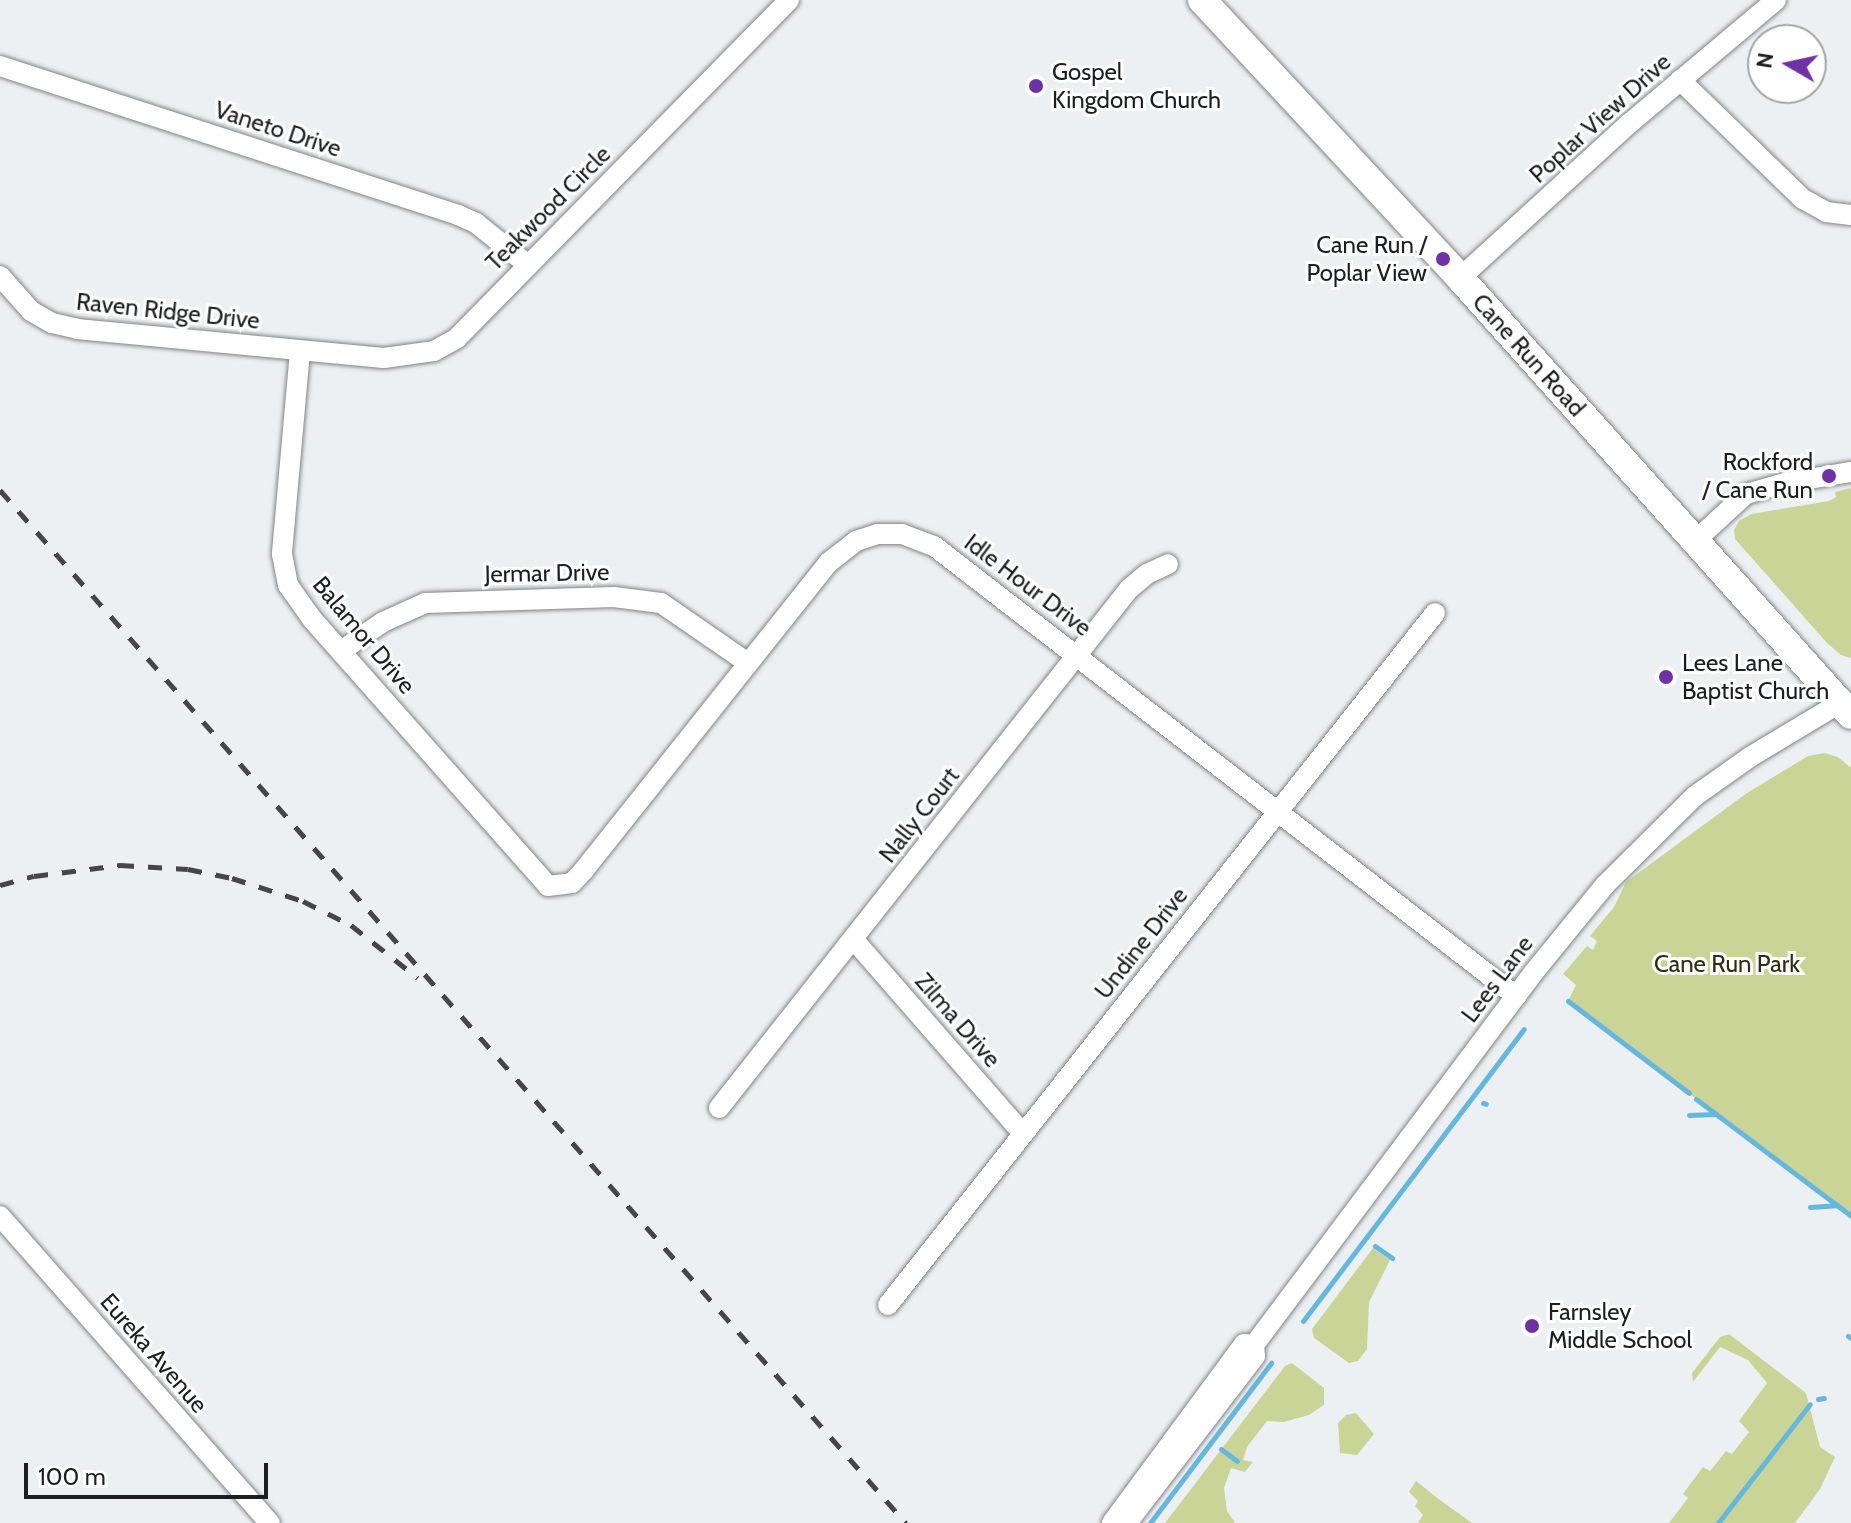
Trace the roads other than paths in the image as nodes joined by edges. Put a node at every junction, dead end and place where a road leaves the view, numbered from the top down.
1 (789, 0) edge
2 (1202, 0) edge
3 (1776, 0) edge
4 (0, 66) edge
5 (1680, 80) junction
6 (1851, 215) edge
7 (528, 265) junction
8 (0, 276) edge
9 (1460, 278) junction
10 (300, 351) junction
11 (1851, 472) edge
12 (1695, 541) junction
13 (1168, 564) dead end
14 (1435, 613) dead end
15 (341, 651) junction
16 (1076, 655) junction
17 (748, 663) junction
18 (1846, 709) edge
19 (1278, 810) junction
20 (561, 886) joint
21 (854, 940) junction
22 (1516, 996) junction
23 (719, 1108) dead end
24 (1023, 1134) junction
25 (0, 1216) edge
26 (888, 1305) dead end
27 (1254, 1345) junction
28 (270, 1523) edge
29 (1112, 1523) edge
30 (1127, 1523) edge

1 - 7 street, Teakwood Circle
2 - 9 highway, Cane Run Road
3 - 5 street, Poplar View Drive
4 - 7 street, Vaneto Drive
5 - 6 street
5 - 9 street, Poplar View Drive
7 - 10 street, Teakwood Circle
8 - 10 street, Raven Ridge Drive
9 - 12 highway, Cane Run Road
10 - 15 street, Balamor Drive
11 - 12 street
12 - 18 highway, Cane Run Road
13 - 16 street, Nally Court
14 - 19 street, Undine Drive
15 - 17 street, Jermar Drive
15 - 20 street, Balamor Drive
16 - 17 street, Idle Hour Drive
16 - 19 street, Idle Hour Drive
16 - 21 street, Nally Court
17 - 20 street, Idle Hour Drive
18 - 22 street, Lees Lane
19 - 22 street, Idle Hour Drive
19 - 24 street, Undine Drive
21 - 23 street, Nally Court
21 - 24 street, Zilma Drive
22 - 27 street, Lees Lane
24 - 26 street, Undine Drive
25 - 28 street, Eureka Avenue
27 - 29 street, Lees Lane
27 - 30 street, Lees Lane

